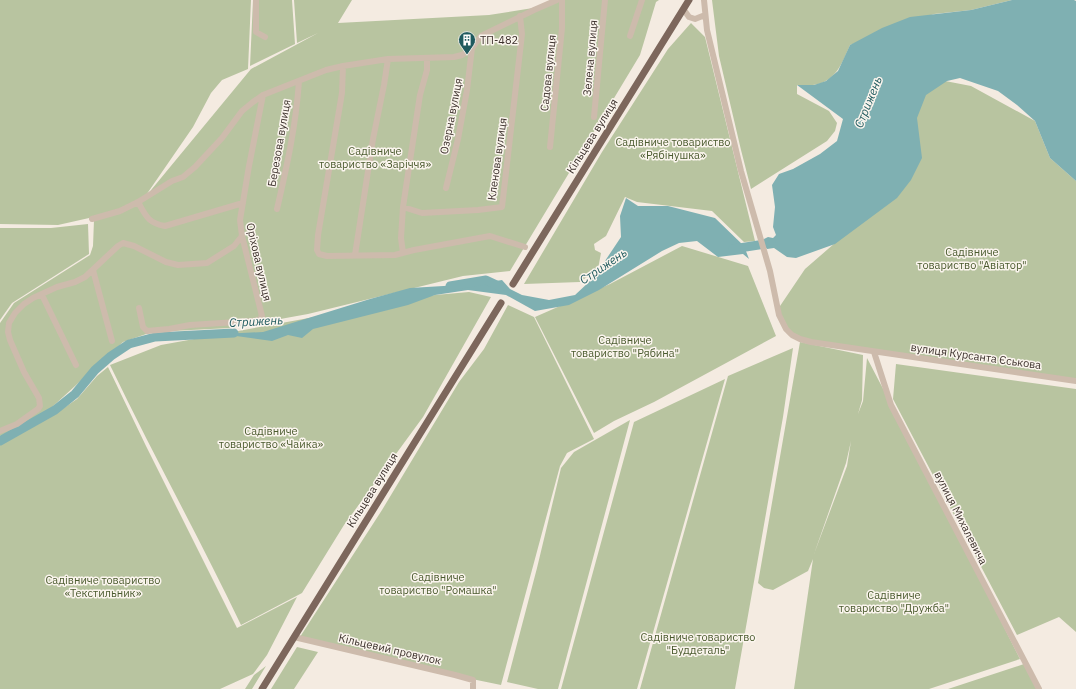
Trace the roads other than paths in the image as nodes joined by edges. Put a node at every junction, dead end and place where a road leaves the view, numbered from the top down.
1 (256, 0) edge
2 (556, 0) edge
3 (562, 0) edge
4 (605, 0) edge
5 (642, 0) edge
6 (689, 0) edge
7 (704, 0) edge
8 (684, 10) junction
9 (705, 15) junction
10 (520, 16) junction
11 (695, 19) junction
12 (706, 30) junction
13 (630, 36) dead end
14 (265, 37) dead end
15 (472, 48) junction
16 (427, 58) junction
17 (388, 59) junction
18 (343, 66) junction
19 (299, 81) junction
20 (264, 95) junction
21 (594, 118) dead end
22 (550, 147) dead end
23 (446, 188) dead end
24 (138, 202) junction
25 (243, 203) junction
26 (403, 207) junction
27 (277, 209) dead end
28 (92, 219) dead end
29 (242, 236) junction
30 (525, 247) dead end
31 (403, 253) junction
32 (355, 255) junction
33 (94, 270) junction
34 (513, 284) dead end
35 (42, 295) junction
36 (501, 303) dead end
37 (139, 308) dead end
38 (112, 340) dead end
39 (874, 352) junction
40 (76, 365) dead end
41 (1076, 381) edge
42 (0, 431) edge
43 (294, 637) junction
44 (262, 689) edge
45 (473, 689) edge
46 (1039, 689) edge

1 - 14 street
2 - 10 street
3 - 22 street, Садова вулиця
4 - 21 street, Зелена вулиця
5 - 13 street
6 - 8 main road, Кільцева вулиця
7 - 9 street, вулиця Курсанта Єськова
8 - 11 street
8 - 34 main road, Кільцева вулиця
9 - 11 street
9 - 12 street, вулиця Курсанта Єськова
10 - 15 street
10 - 26 street, Кленова вулиця
11 - 12 street
12 - 39 street, вулиця Курсанта Єськова
15 - 16 street
15 - 23 street, Озерна вулиця
16 - 17 street
16 - 26 street
17 - 18 street
17 - 32 street
18 - 19 street
18 - 32 street
19 - 20 street
19 - 27 street, Березова вулиця
20 - 24 street
20 - 25 street, Оріхова вулиця
24 - 25 street
24 - 28 street
25 - 29 street, Оріхова вулиця
26 - 31 street
29 - 33 street
29 - 37 street, Оріхова вулиця
30 - 31 street
31 - 32 street
33 - 35 street
33 - 38 street
35 - 40 street
35 - 42 street
36 - 43 main road, Кільцева вулиця
39 - 41 street, вулиця Курсанта Єськова
39 - 46 street, вулиця Михалевича
43 - 44 main road, Кільцева вулиця
43 - 45 street, Кільцевий провулок

